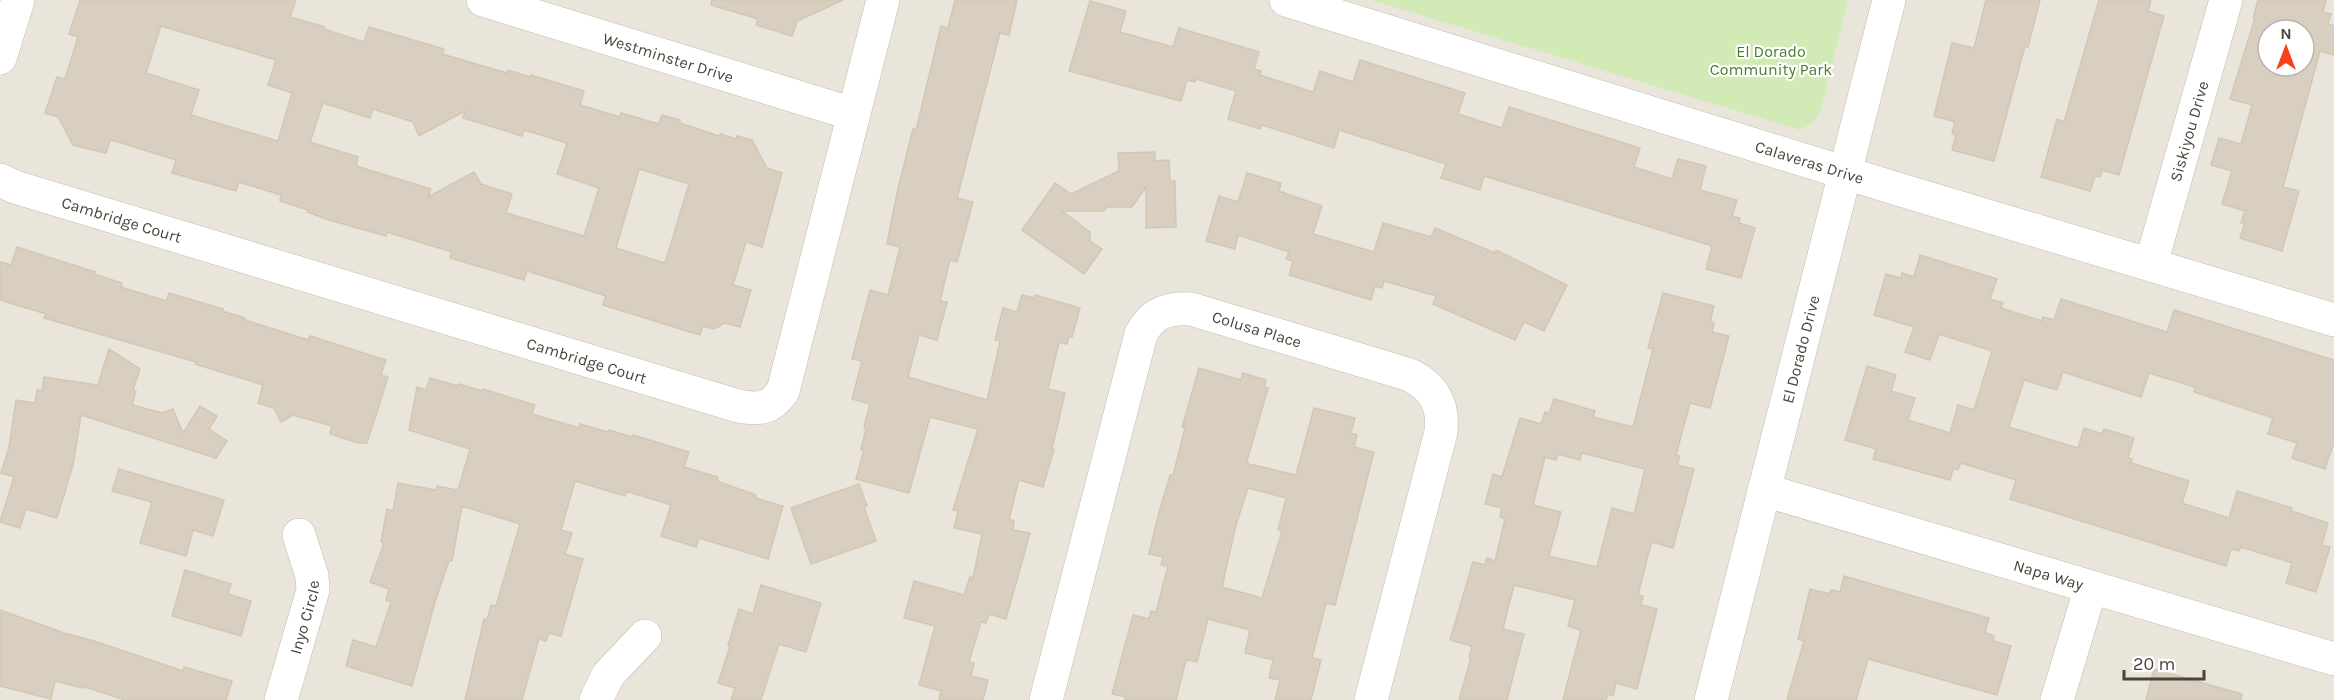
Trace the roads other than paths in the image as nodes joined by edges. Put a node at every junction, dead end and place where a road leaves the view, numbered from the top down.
1 (18, 0) edge
2 (483, 0) edge
3 (883, 0) edge
4 (1286, 0) edge
5 (1889, 0) edge
6 (2226, 0) edge
7 (553, 10) edge
8 (0, 58) edge
9 (853, 114) junction
10 (1846, 173) junction
11 (0, 180) edge
12 (2151, 264) junction
13 (2334, 320) edge
14 (1764, 490) junction
15 (299, 535) dead end
16 (2091, 586) junction
17 (645, 636) dead end
18 (2334, 659) edge
19 (281, 700) edge
20 (596, 700) edge
21 (1046, 700) edge
22 (1371, 700) edge
23 (1711, 700) edge
24 (2057, 700) edge

1 - 8 street
2 - 7 street, Westminster Drive
3 - 9 street, Cambridge Court
4 - 10 street, Calaveras Drive
5 - 10 street, El Dorado Drive
6 - 12 street, Siskiyou Drive
7 - 9 street, Westminster Drive
9 - 11 street, Cambridge Court
10 - 12 street, Calaveras Drive
10 - 14 street, El Dorado Drive
12 - 13 street, Calaveras Drive
14 - 16 street, Napa Way
14 - 23 street, El Dorado Drive
15 - 19 street, Inyo Circle
16 - 18 street, Napa Way
16 - 24 street
17 - 20 street
21 - 22 street, Colusa Place

